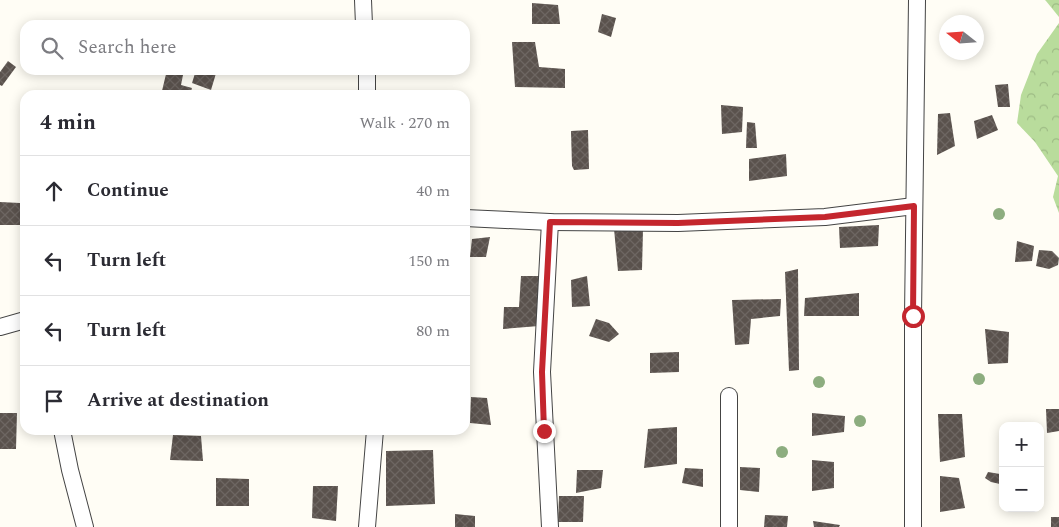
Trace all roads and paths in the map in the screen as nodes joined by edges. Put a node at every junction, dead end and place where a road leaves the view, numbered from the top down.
1 (363, 0) edge
2 (917, 0) edge
3 (364, 20) edge
4 (367, 75) edge
5 (367, 90) edge
6 (914, 206) junction
7 (470, 218) edge
8 (550, 222) junction
9 (20, 321) edge
10 (0, 327) edge
11 (729, 396) dead end
12 (63, 435) edge
13 (375, 435) edge
14 (85, 527) edge
15 (367, 527) edge
16 (550, 527) edge
17 (728, 527) edge
18 (913, 527) edge

1 - 3 street
2 - 6 street
4 - 5 street
6 - 8 street
6 - 18 street
7 - 8 street
8 - 16 street
9 - 10 street
11 - 17 street
12 - 14 street
13 - 15 street

